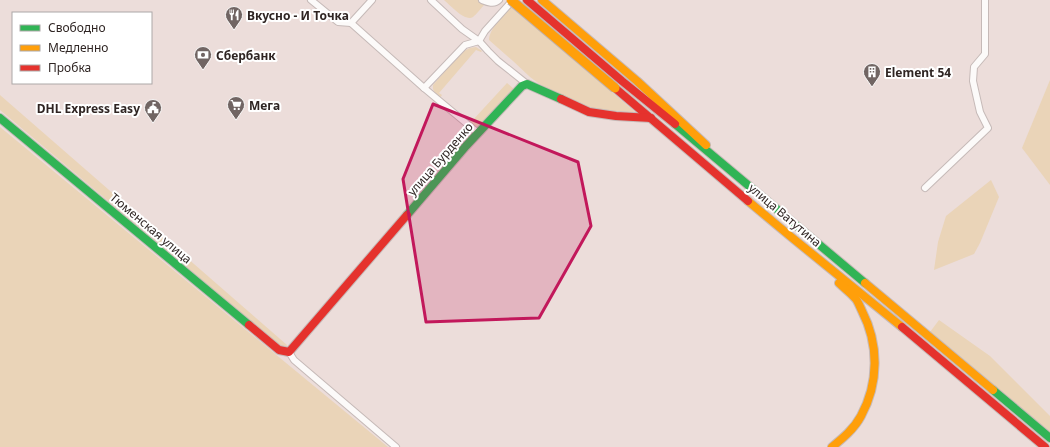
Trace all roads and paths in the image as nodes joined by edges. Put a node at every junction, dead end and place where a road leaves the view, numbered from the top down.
1 (311, 0) edge
2 (372, 0) edge
3 (431, 0) edge
4 (482, 0) edge
5 (499, 0) edge
6 (512, 0) edge
7 (527, 0) edge
8 (542, 0) edge
9 (985, 0) edge
10 (351, 23) junction
11 (479, 41) junction
12 (527, 84) junction
13 (424, 88) junction
14 (0, 118) edge
15 (651, 118) junction
16 (478, 133) junction
17 (719, 160) junction
18 (924, 188) dead end
19 (817, 258) junction
20 (289, 352) junction
21 (1050, 438) edge
22 (396, 447) edge
23 (832, 447) edge
24 (1045, 447) edge

1 - 10 street
2 - 10 street
3 - 11 street
4 - 5 street
6 - 11 street
6 - 15 main road, улица Ватутина, bridge
7 - 17 main road, улица Ватутина
8 - 17 main road
9 - 18 street
10 - 13 street
11 - 12 street
11 - 13 street
12 - 15 main road
12 - 16 main road, улица Бурденко
13 - 16 street
14 - 20 main road, Тюменская улица
15 - 19 main road, улица Ватутина
16 - 20 main road, улица Бурденко
17 - 21 main road, улица Ватутина
19 - 23 main road
19 - 24 main road, улица Ватутина
20 - 22 street

